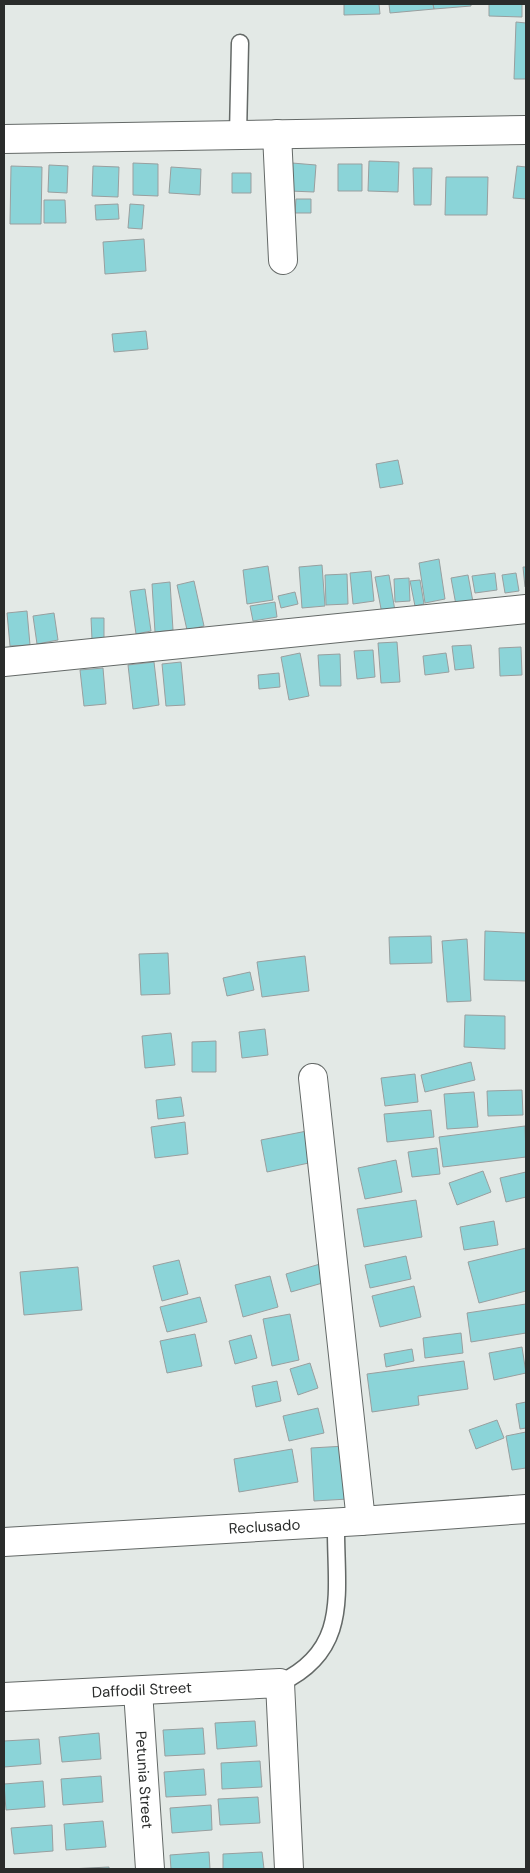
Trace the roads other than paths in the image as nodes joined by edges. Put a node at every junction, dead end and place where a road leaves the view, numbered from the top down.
1 (240, 43) dead end
2 (526, 130) edge
3 (277, 134) junction
4 (238, 135) junction
5 (4, 139) edge
6 (283, 260) dead end
7 (526, 608) edge
8 (4, 662) edge
9 (313, 1078) dead end
10 (526, 1508) edge
11 (349, 1522) junction
12 (4, 1542) edge
13 (280, 1683) junction
14 (138, 1690) junction
15 (4, 1697) edge
16 (150, 1869) edge
17 (289, 1869) edge

1 - 4 lane
2 - 3 street
3 - 4 street
3 - 6 street
4 - 5 street
7 - 8 street
9 - 11 street
10 - 11 street, Reclusado
11 - 12 street, Reclusado
11 - 13 lane
13 - 14 street, Daffodil Street
13 - 17 street
14 - 15 street, Daffodil Street
14 - 16 street, Petunia Street

